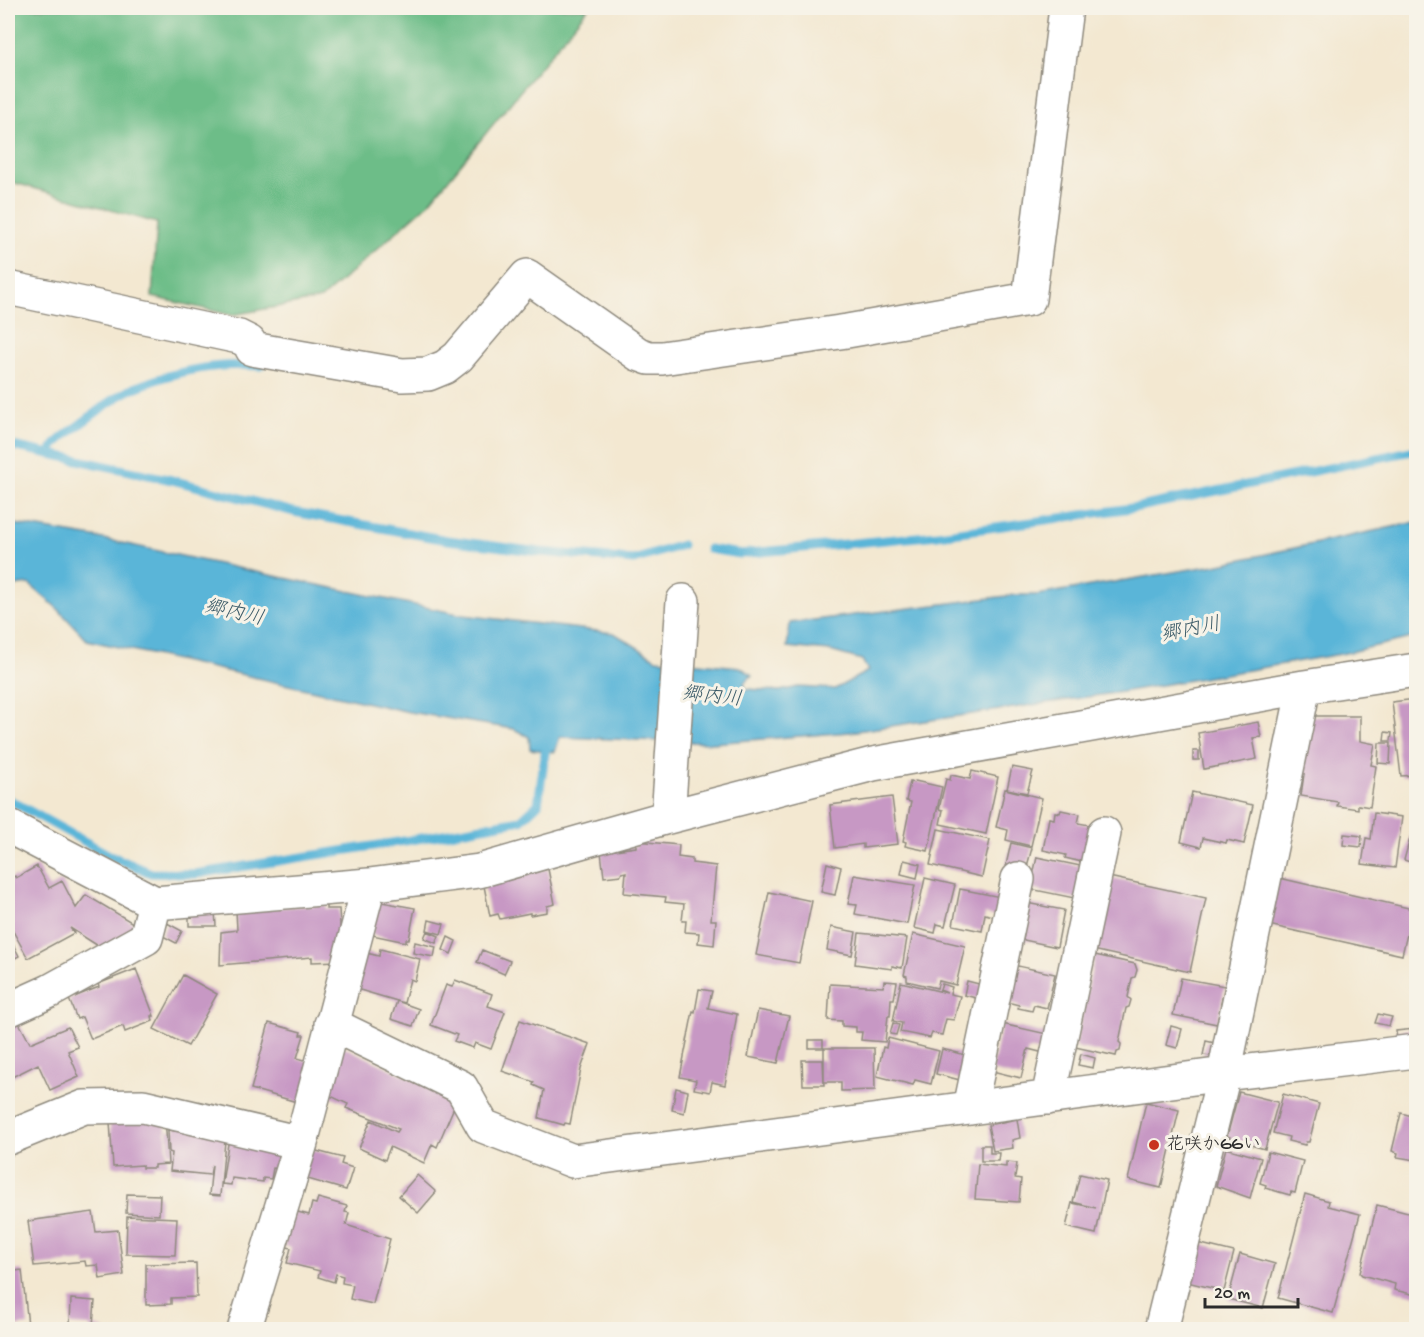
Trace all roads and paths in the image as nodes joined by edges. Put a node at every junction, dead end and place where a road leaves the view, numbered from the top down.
1 (1066, 8) edge
2 (8, 288) edge
3 (683, 601) dead end
4 (1416, 670) edge
5 (1304, 687) junction
6 (669, 802) junction
7 (8, 826) edge
8 (1104, 833) dead end
9 (1018, 879) dead end
10 (369, 885) junction
11 (155, 903) junction
12 (8, 1010) edge
13 (331, 1024) junction
14 (1416, 1051) edge
15 (1224, 1074) junction
16 (1048, 1098) junction
17 (970, 1108) junction
18 (8, 1138) edge
19 (301, 1143) junction
20 (244, 1329) edge
21 (1161, 1329) edge

1 - 2 street
3 - 6 street
4 - 5 street
5 - 6 street
5 - 15 street
6 - 10 street
7 - 11 street
8 - 16 street
9 - 17 street
10 - 11 street
10 - 13 street
11 - 12 street
13 - 17 street
13 - 19 street
14 - 15 street
15 - 16 street
15 - 21 street
16 - 17 street
18 - 19 street
19 - 20 street

